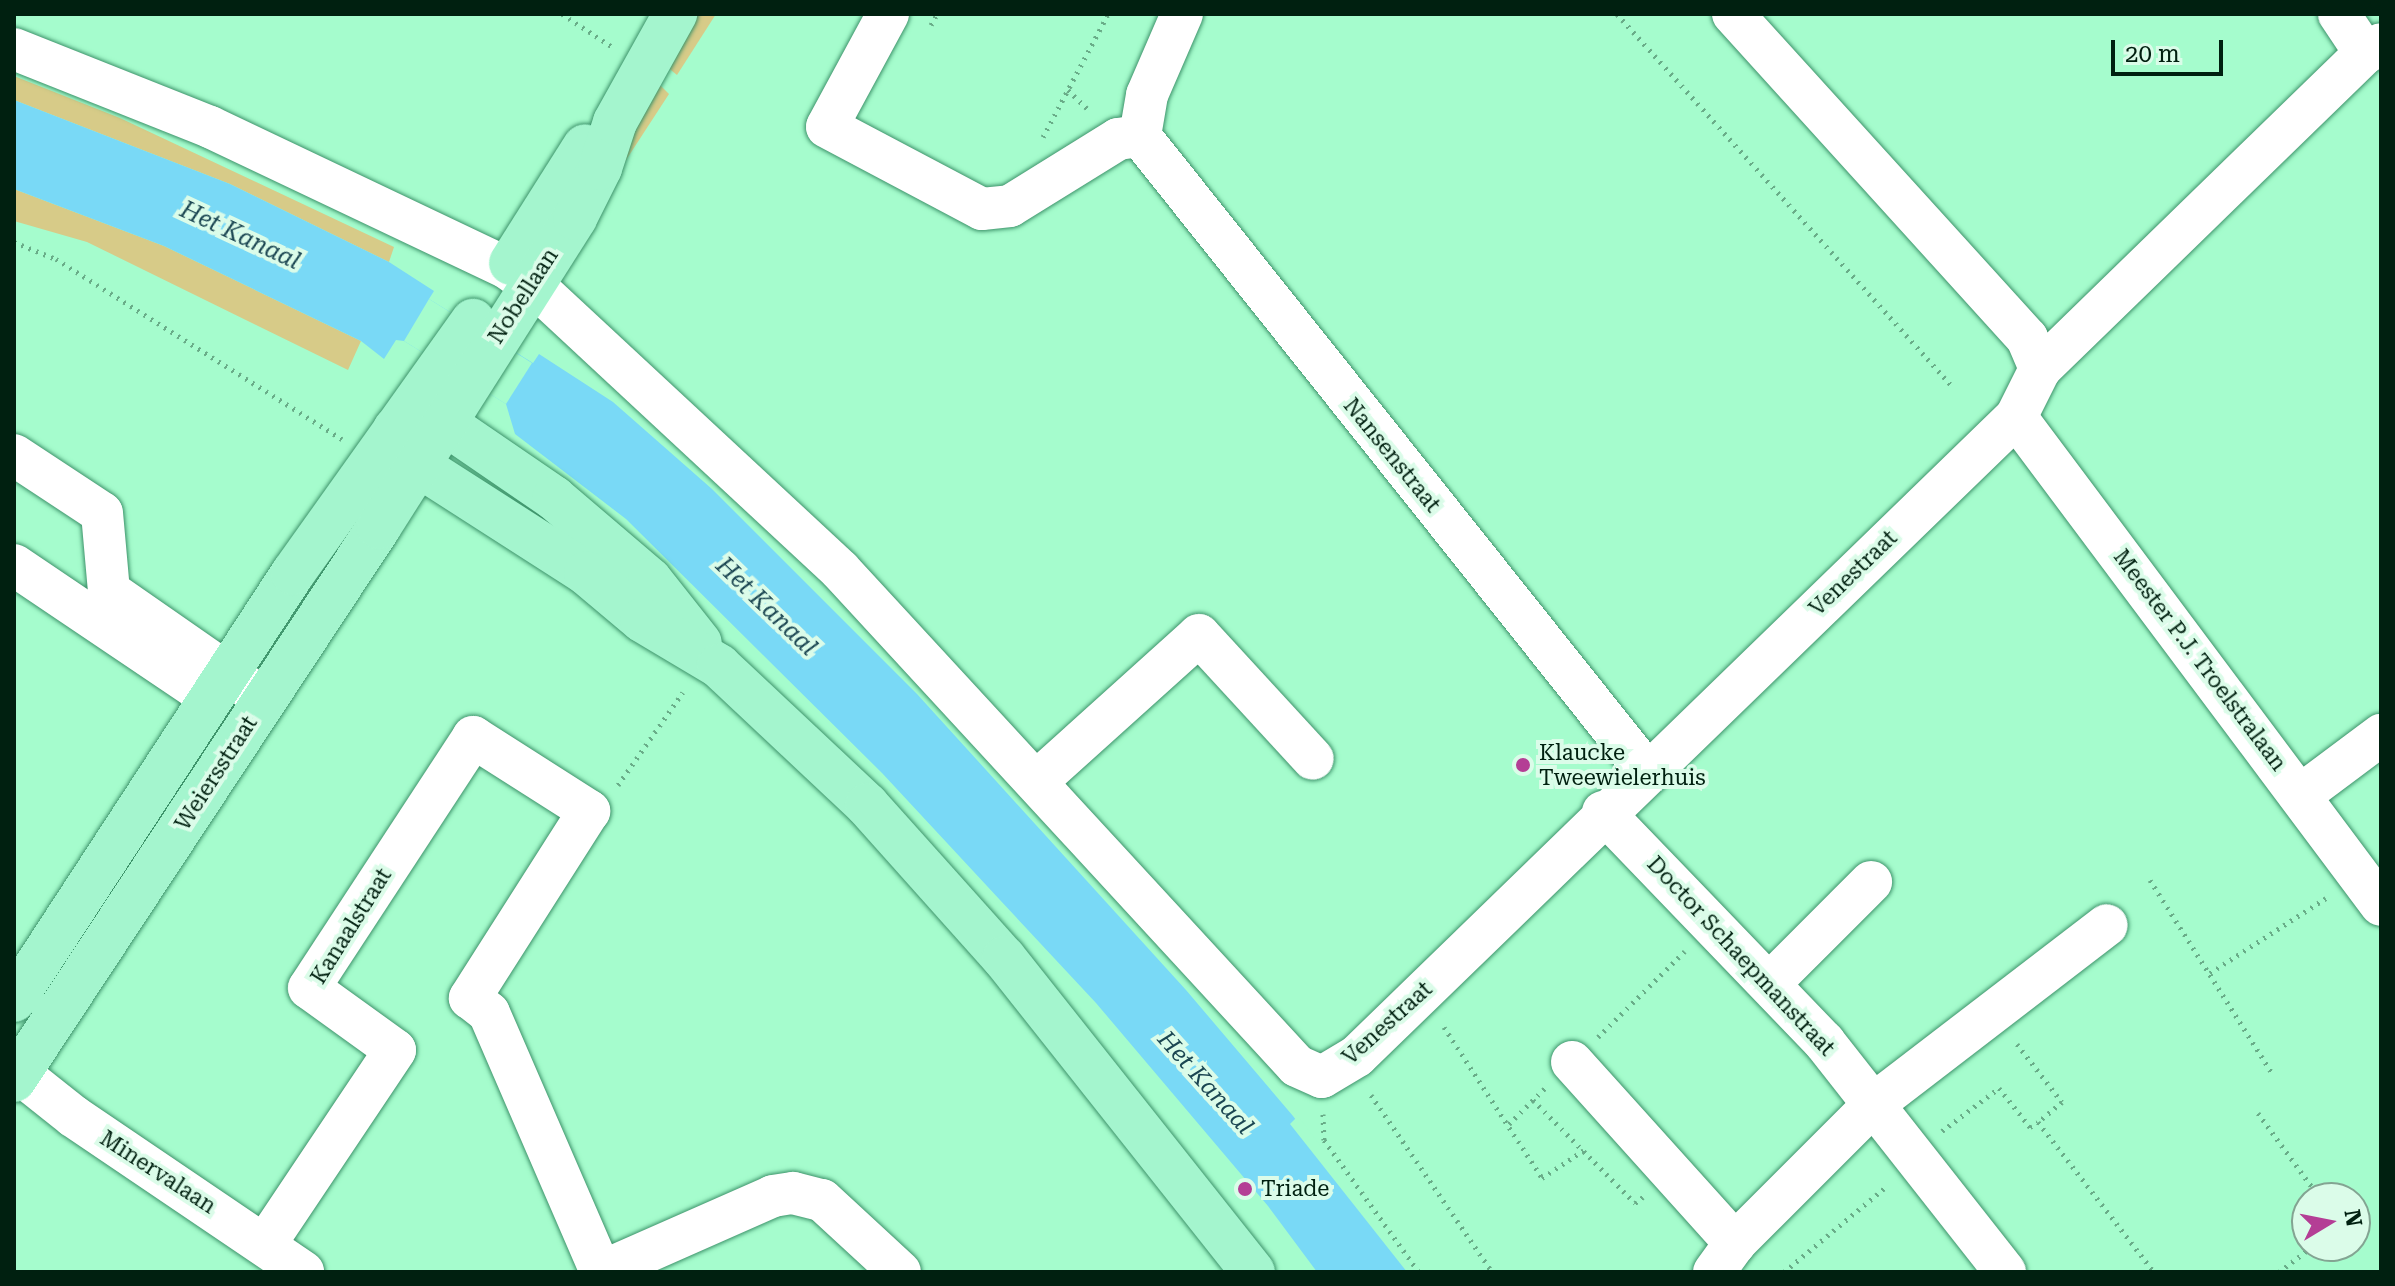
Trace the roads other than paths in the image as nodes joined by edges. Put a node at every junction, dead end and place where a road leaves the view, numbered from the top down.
1 (675, 14) edge
2 (888, 14) edge
3 (1182, 14) edge
4 (2339, 14) edge
5 (1738, 16) edge
6 (2373, 48) edge
7 (14, 49) edge
8 (1140, 136) junction
9 (519, 277) junction
10 (2040, 369) junction
11 (455, 372) junction
12 (2016, 417) junction
13 (443, 422) junction
14 (395, 429) junction
15 (14, 455) edge
16 (418, 465) junction
17 (14, 565) edge
18 (707, 684) junction
19 (219, 686) junction
20 (265, 700) junction
21 (2381, 735) edge
22 (1313, 759) dead end
23 (1646, 771) junction
24 (1037, 781) junction
25 (2302, 794) junction
26 (1603, 812) junction
27 (1871, 882) dead end
28 (2371, 891) edge
29 (2107, 925) dead end
30 (1770, 983) junction
31 (14, 1000) edge
32 (1572, 1062) road end
33 (16, 1074) edge
34 (1875, 1103) junction
35 (266, 1243) junction
36 (1725, 1258) edge
37 (303, 1272) edge
38 (601, 1272) edge
39 (900, 1272) edge
40 (1253, 1272) edge
41 (2005, 1272) edge

1 - 9 main road, Nobellaan
2 - 8 street
3 - 8 street
4 - 6 street, Venestraat
5 - 10 street
6 - 10 street, Venestraat
7 - 9 street
8 - 23 street, Nansenstraat
9 - 11 main road, Nobellaan
9 - 24 street
10 - 12 street, Venestraat
11 - 13 main road, Nobellaan
11 - 14 main road, Nobellaan
12 - 23 street, Venestraat
12 - 25 street, Meester P.J. Troelstralaan
13 - 14 main road
13 - 16 main road, Nobellaan
13 - 18 main road
14 - 16 main road
14 - 19 main road, Weiersstraat
15 - 19 street
16 - 18 main road
16 - 20 main road, Weiersstraat
17 - 19 street
18 - 40 main road
19 - 20 street
19 - 31 main road, Weiersstraat
20 - 33 main road, Weiersstraat
21 - 25 street
22 - 24 street
23 - 26 street, Venestraat
24 - 26 street, Venestraat
25 - 28 street, Meester P.J. Troelstralaan
26 - 30 street, Doctor Schaepmanstraat
27 - 30 street
29 - 34 street
30 - 34 street, Doctor Schaepmanstraat
32 - 36 street
33 - 35 street, Minervalaan
34 - 36 street
34 - 41 street, Doctor Schaepmanstraat
35 - 37 street, Minervalaan
35 - 38 street, Kanaalstraat
38 - 39 street

